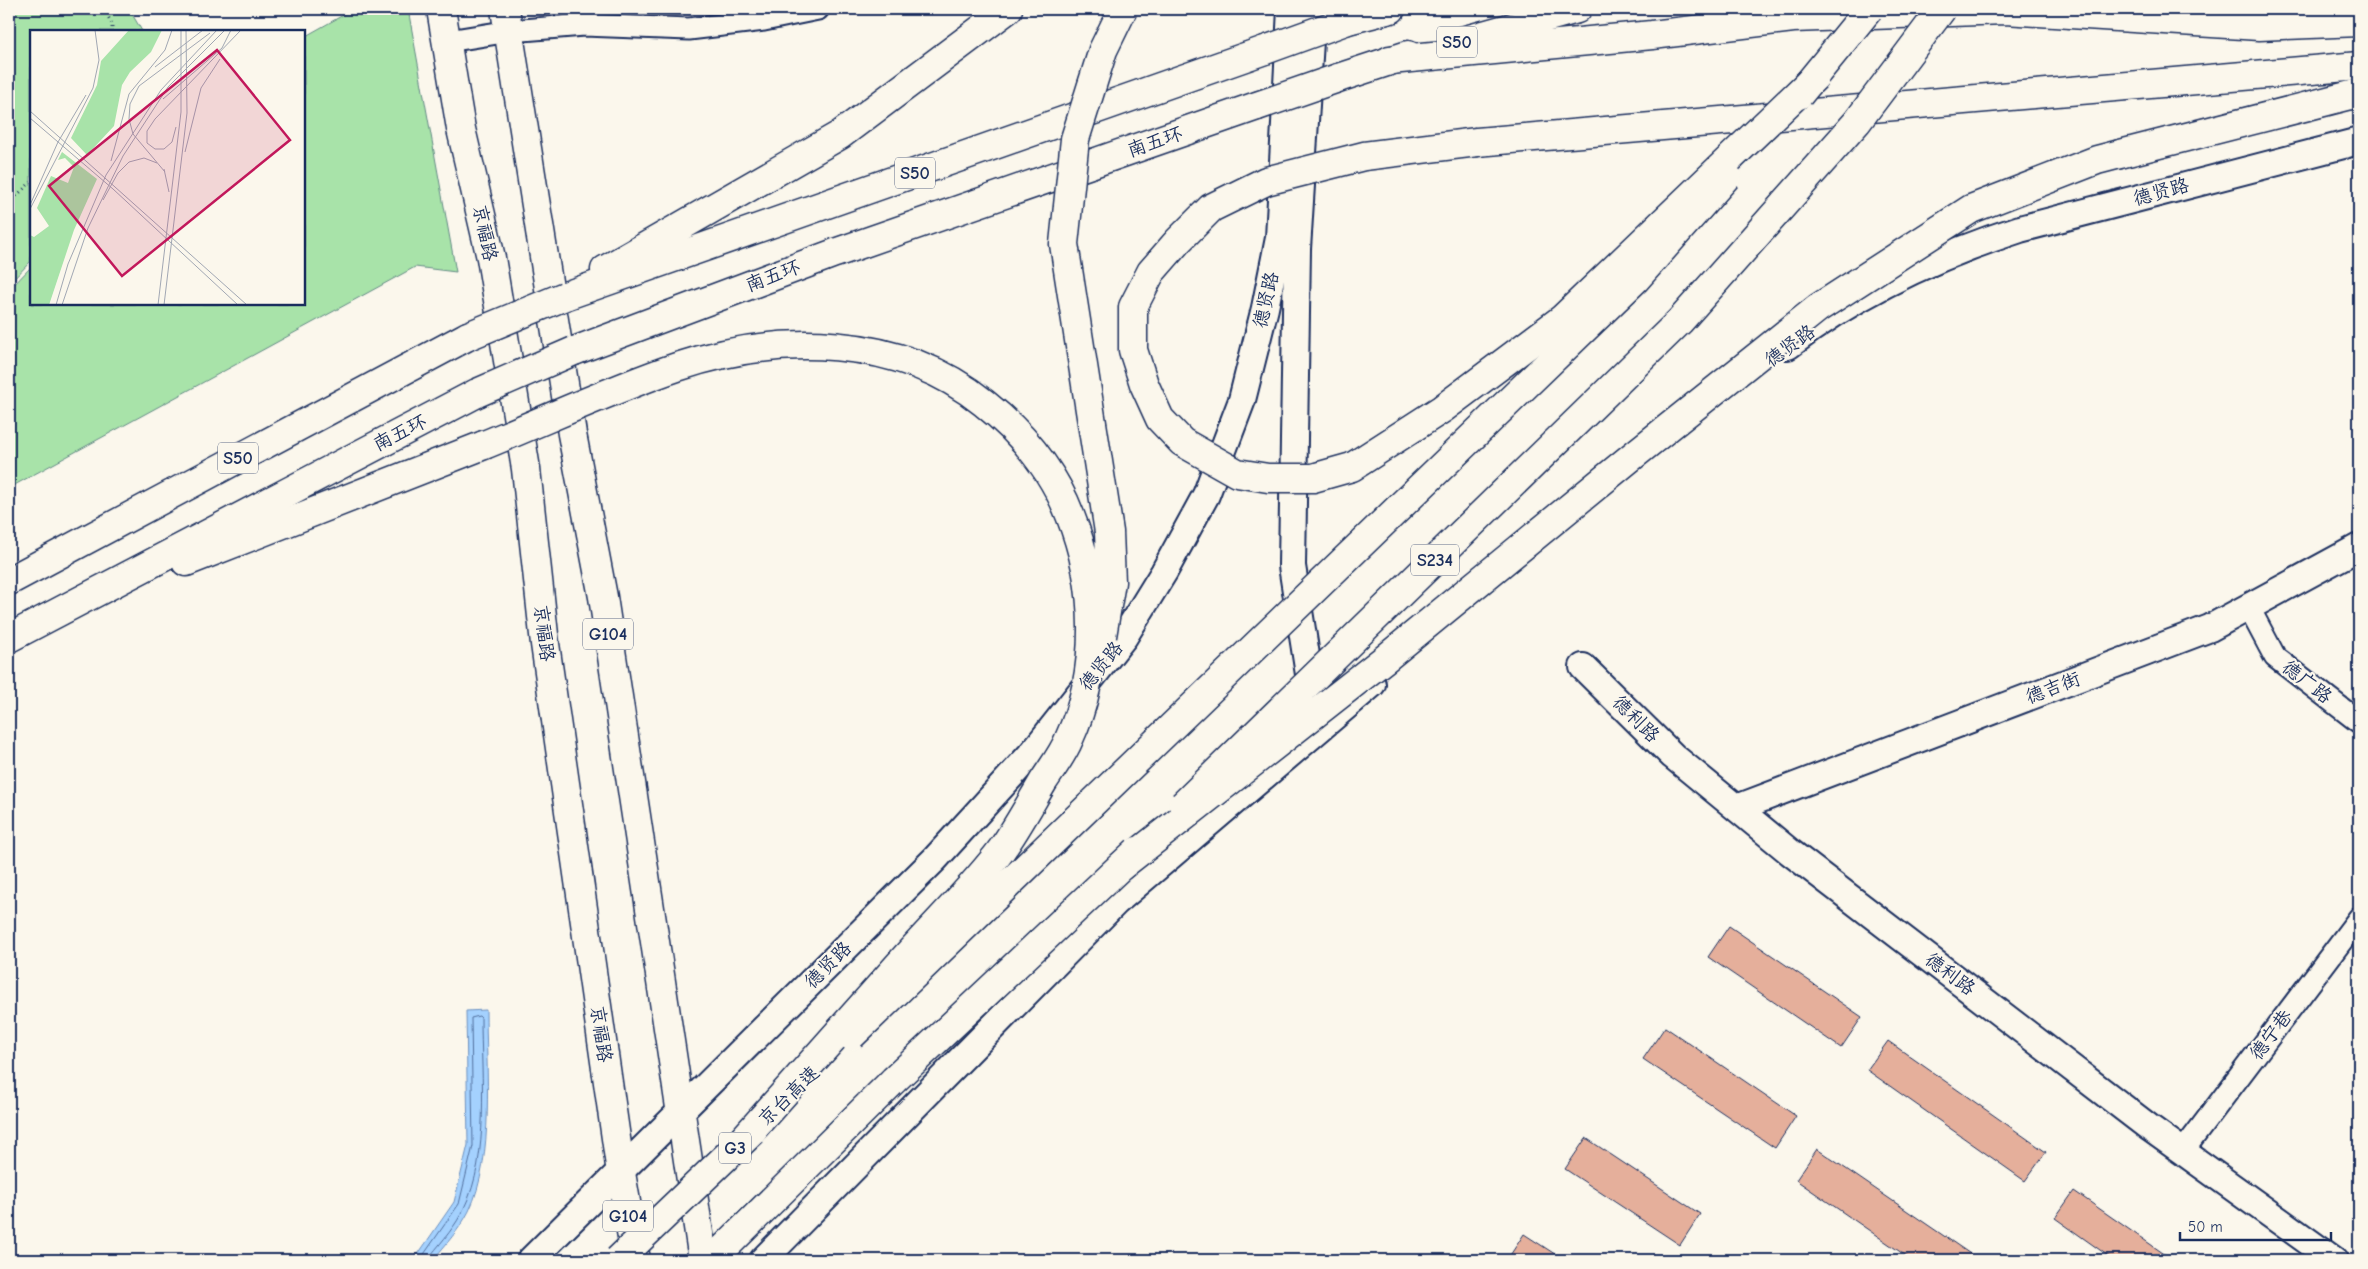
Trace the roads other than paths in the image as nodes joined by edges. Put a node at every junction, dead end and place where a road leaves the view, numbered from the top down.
1 (441, 9) edge
2 (818, 9) edge
3 (1008, 9) edge
4 (1124, 9) edge
5 (1291, 9) edge
6 (1312, 9) edge
7 (1391, 9) edge
8 (1576, 9) edge
9 (1869, 9) edge
10 (1942, 9) edge
11 (508, 20) edge
12 (2359, 22) edge
13 (448, 41) junction
14 (1390, 60) junction
15 (2359, 66) edge
16 (1815, 77) junction
17 (2359, 93) edge
18 (2359, 140) edge
19 (565, 296) junction
20 (2359, 547) edge
21 (9, 581) edge
22 (2249, 608) junction
23 (41, 620) junction
24 (9, 638) edge
25 (1583, 667) dead end
26 (1089, 681) junction
27 (2359, 722) edge
28 (1318, 731) junction
29 (1737, 808) junction
30 (1120, 867) junction
31 (2359, 918) edge
32 (680, 1114) junction
33 (739, 1144) junction
34 (2183, 1151) junction
35 (621, 1173) junction
36 (531, 1260) edge
37 (618, 1260) edge
38 (636, 1260) edge
39 (703, 1260) edge
40 (712, 1260) edge
41 (763, 1260) edge
42 (2334, 1260) edge

1 - 13 highway, 京福路 / G104
2 - 11 street
3 - 19 highway
4 - 26 highway, bridge
5 - 32 street, 德贤路
6 - 28 street, 德贤路
7 - 19 highway, S50, bridge
8 - 14 highway, 南五环 / S50
9 - 16 highway, bridge
10 - 30 highway, S234, bridge
11 - 13 street
11 - 32 highway, G104
12 - 14 highway
13 - 35 highway, 京福路 / G104
14 - 23 highway, 南五环 / S50, bridge
15 - 16 highway, bridge
16 - 33 highway, 京台高速 / G3, bridge
17 - 30 highway, bridge
18 - 28 street, 德贤路
19 - 21 highway, S50, bridge
20 - 22 street, 德吉街
22 - 27 street, 德广路
22 - 29 street, 德吉街
23 - 24 highway, 南五环 / S50
23 - 26 highway, bridge
25 - 29 street, 德利路
26 - 33 highway, bridge
28 - 41 street, 德贤路
29 - 34 street, 德利路
30 - 40 highway, S234, bridge
31 - 34 street, 德宁巷
32 - 35 street, 德贤路
32 - 39 highway, G104
33 - 37 highway, 京台高速 / G3, bridge
34 - 42 street, 德利路
35 - 36 street, 德贤路
35 - 38 highway, 京福路 / G104

